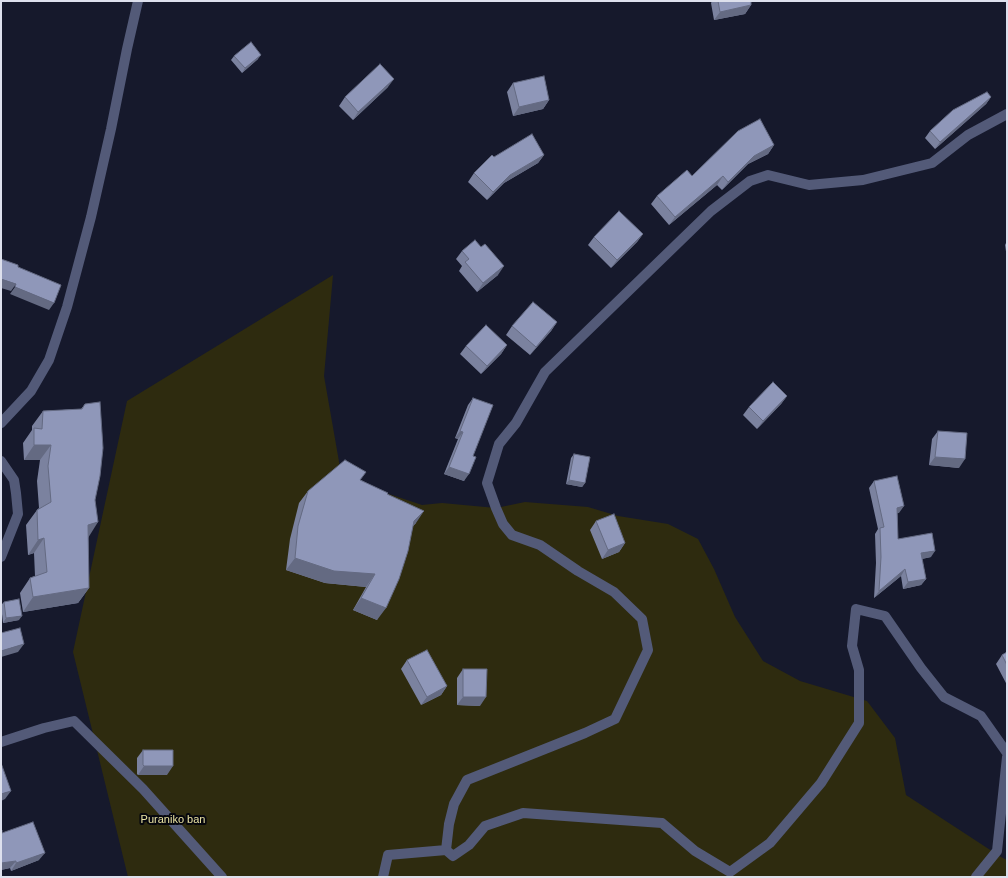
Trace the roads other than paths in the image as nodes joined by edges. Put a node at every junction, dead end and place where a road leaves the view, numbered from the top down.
1 (138, 1) edge
2 (1007, 114) edge
3 (1, 423) edge
4 (1, 460) edge
5 (1, 557) edge
6 (1, 742) edge
7 (1007, 753) edge
8 (1007, 757) edge
9 (446, 850) junction
10 (222, 877) edge
11 (383, 877) edge
12 (976, 877) edge

1 - 3 street
2 - 9 street
4 - 5 street
6 - 10 street
7 - 9 street
8 - 12 street
9 - 11 street

